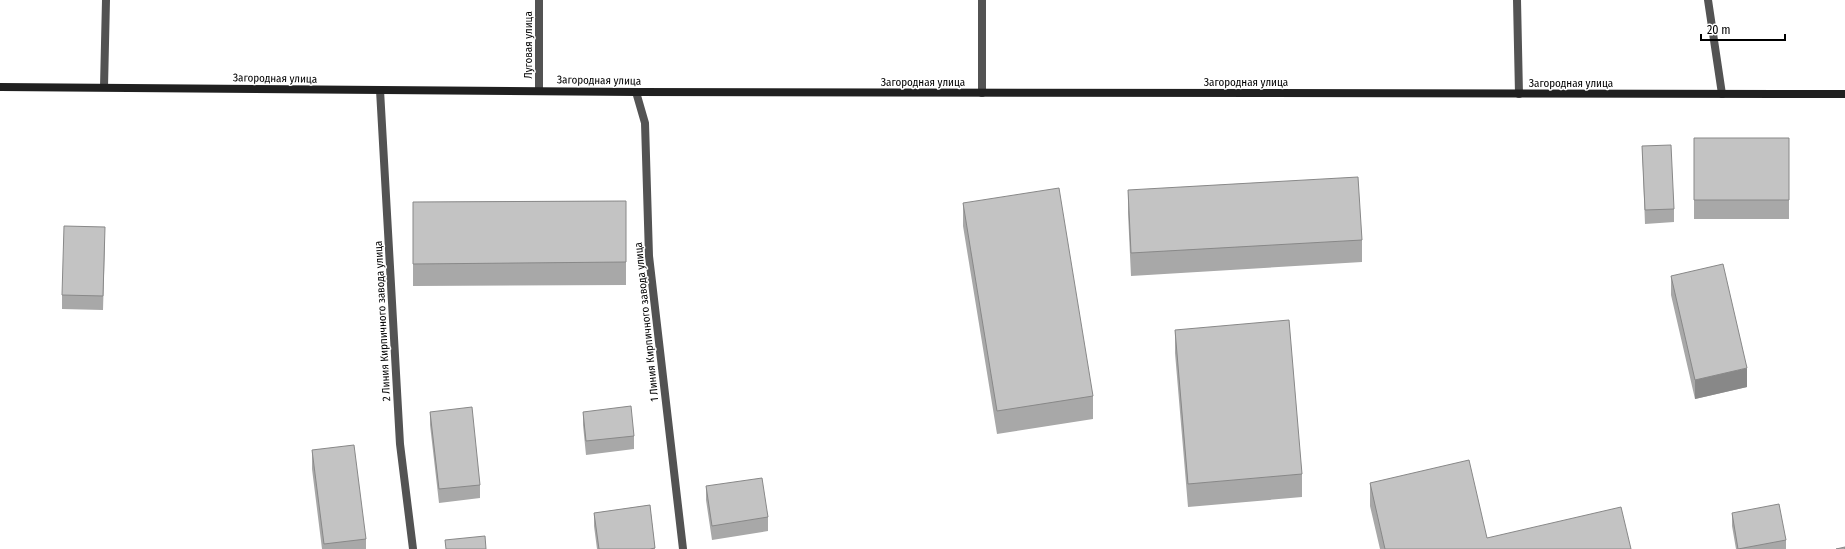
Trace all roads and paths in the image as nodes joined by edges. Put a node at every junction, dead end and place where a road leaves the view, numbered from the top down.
1 (106, 0) edge
2 (539, 0) edge
3 (982, 0) edge
4 (1517, 0) edge
5 (1708, 0) edge
6 (0, 87) edge
7 (104, 87) junction
8 (380, 90) junction
9 (539, 90) junction
10 (636, 92) junction
11 (982, 93) junction
12 (1518, 94) junction
13 (1722, 94) junction
14 (1845, 94) edge
15 (413, 549) edge
16 (683, 549) edge

1 - 7 street
2 - 9 street, Луговая улица
3 - 11 street
4 - 12 street
5 - 13 street
6 - 7 street, Загородная улица
7 - 8 street, Загородная улица
8 - 9 street, Загородная улица
8 - 15 street, 2 Линия Кирпичного завода улица
9 - 10 street, Загородная улица
10 - 11 street, Загородная улица
10 - 16 street, 1 Линия Кирпичного завода улица
11 - 12 street, Загородная улица
12 - 13 street, Загородная улица
13 - 14 street, Загородная улица

